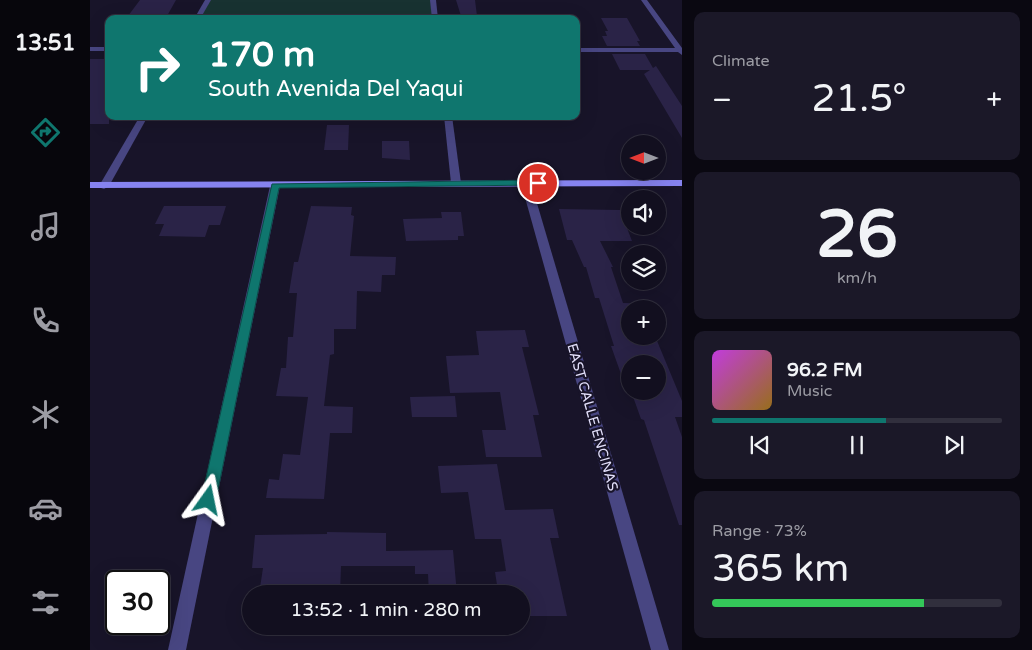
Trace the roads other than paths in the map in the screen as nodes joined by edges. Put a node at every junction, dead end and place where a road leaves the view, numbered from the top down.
1 (208, 0) edge
2 (433, 0) edge
3 (644, 0) edge
4 (199, 15) edge
5 (435, 15) edge
6 (90, 49) edge
7 (105, 49) edge
8 (580, 50) edge
9 (681, 51) edge
10 (142, 120) edge
11 (448, 120) edge
12 (526, 183) junction
13 (456, 184) junction
14 (682, 184) edge
15 (90, 186) edge
16 (104, 186) junction
17 (275, 186) junction
18 (177, 650) edge
19 (660, 650) edge

1 - 4 street
2 - 5 street
3 - 9 street
6 - 7 street
8 - 9 street
10 - 16 street
11 - 13 street
12 - 13 street
12 - 14 street
12 - 19 street, EAST CALLE ENCINAS
13 - 17 street
15 - 16 street
16 - 17 street
17 - 18 street

